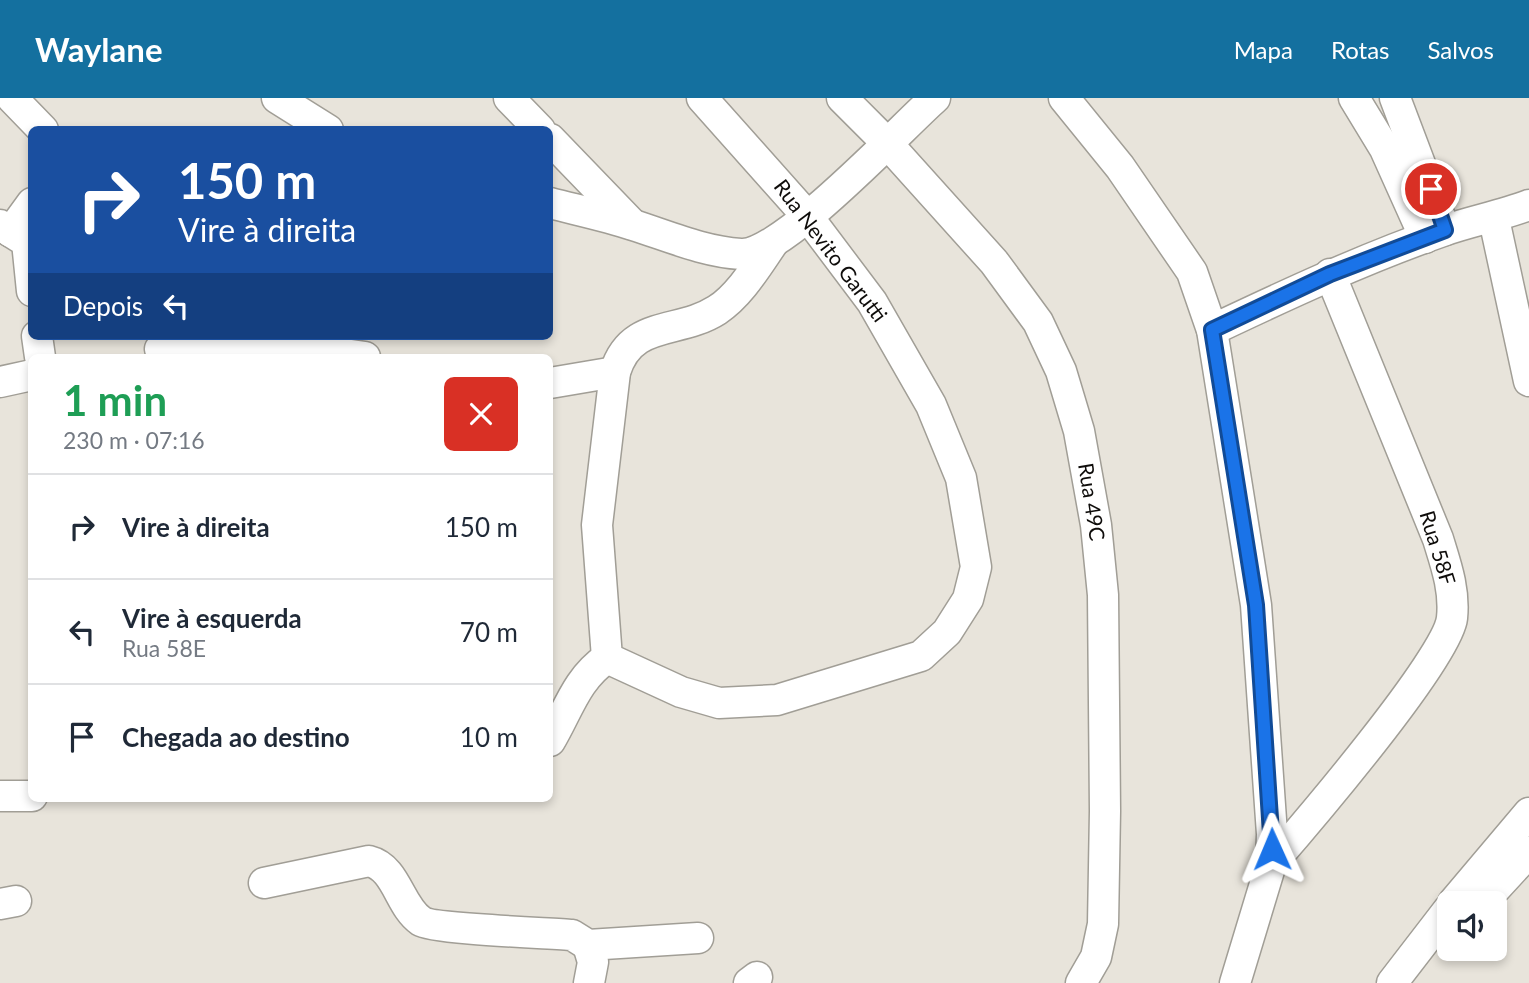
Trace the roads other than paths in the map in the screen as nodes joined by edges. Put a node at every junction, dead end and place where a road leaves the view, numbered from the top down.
1 (12, 98) edge
2 (277, 98) edge
3 (509, 98) edge
4 (702, 98) edge
5 (842, 98) edge
6 (935, 98) edge
7 (1064, 98) edge
8 (1354, 98) edge
9 (1395, 98) edge
10 (39, 126) edge
11 (322, 126) edge
12 (536, 126) edge
13 (553, 142) edge
14 (886, 142) junction
15 (553, 204) edge
16 (1529, 205) edge
17 (28, 212) edge
18 (808, 217) junction
19 (1494, 219) junction
20 (632, 224) junction
21 (1435, 234) junction
22 (17, 236) edge
23 (773, 243) junction
24 (1330, 274) junction
25 (28, 277) edge
26 (1212, 330) junction
27 (159, 347) edge
28 (347, 354) edge
29 (615, 372) junction
30 (28, 376) edge
31 (1529, 381) edge
32 (0, 382) edge
33 (553, 382) edge
34 (607, 658) junction
35 (553, 734) edge
36 (0, 796) edge
37 (28, 796) edge
38 (1529, 813) edge
39 (1529, 852) edge
40 (1271, 864) junction
41 (264, 883) dead end
42 (1463, 891) edge
43 (1493, 891) edge
44 (1437, 925) edge
45 (698, 938) dead end
46 (588, 945) junction
47 (1437, 959) edge
48 (589, 983) edge
49 (1081, 983) edge
50 (1235, 983) edge
51 (1392, 983) edge
52 (1417, 983) edge

1 - 10 street
2 - 11 street
3 - 12 street
4 - 18 street, Rua Nevito Garutti
5 - 14 street, Rua 49C
6 - 14 street
7 - 26 street
8 - 21 street
9 - 21 street
13 - 20 street
14 - 18 street
14 - 49 street, Rua 49C
15 - 20 street
16 - 19 street
17 - 22 street
18 - 23 street
18 - 34 street, Rua Nevito Garutti
19 - 21 street
19 - 31 street
20 - 23 street
21 - 24 street
22 - 25 street
23 - 29 street, Rua Nevito Garutti
24 - 26 street
24 - 40 street, Rua 58F
26 - 40 street
27 - 28 street
29 - 33 street
29 - 34 street, Rua Nevito Garutti
30 - 32 street
34 - 35 street
36 - 37 street
38 - 42 street
39 - 43 street
40 - 50 street
41 - 46 street
44 - 51 street
45 - 46 street
46 - 48 street
47 - 52 street

